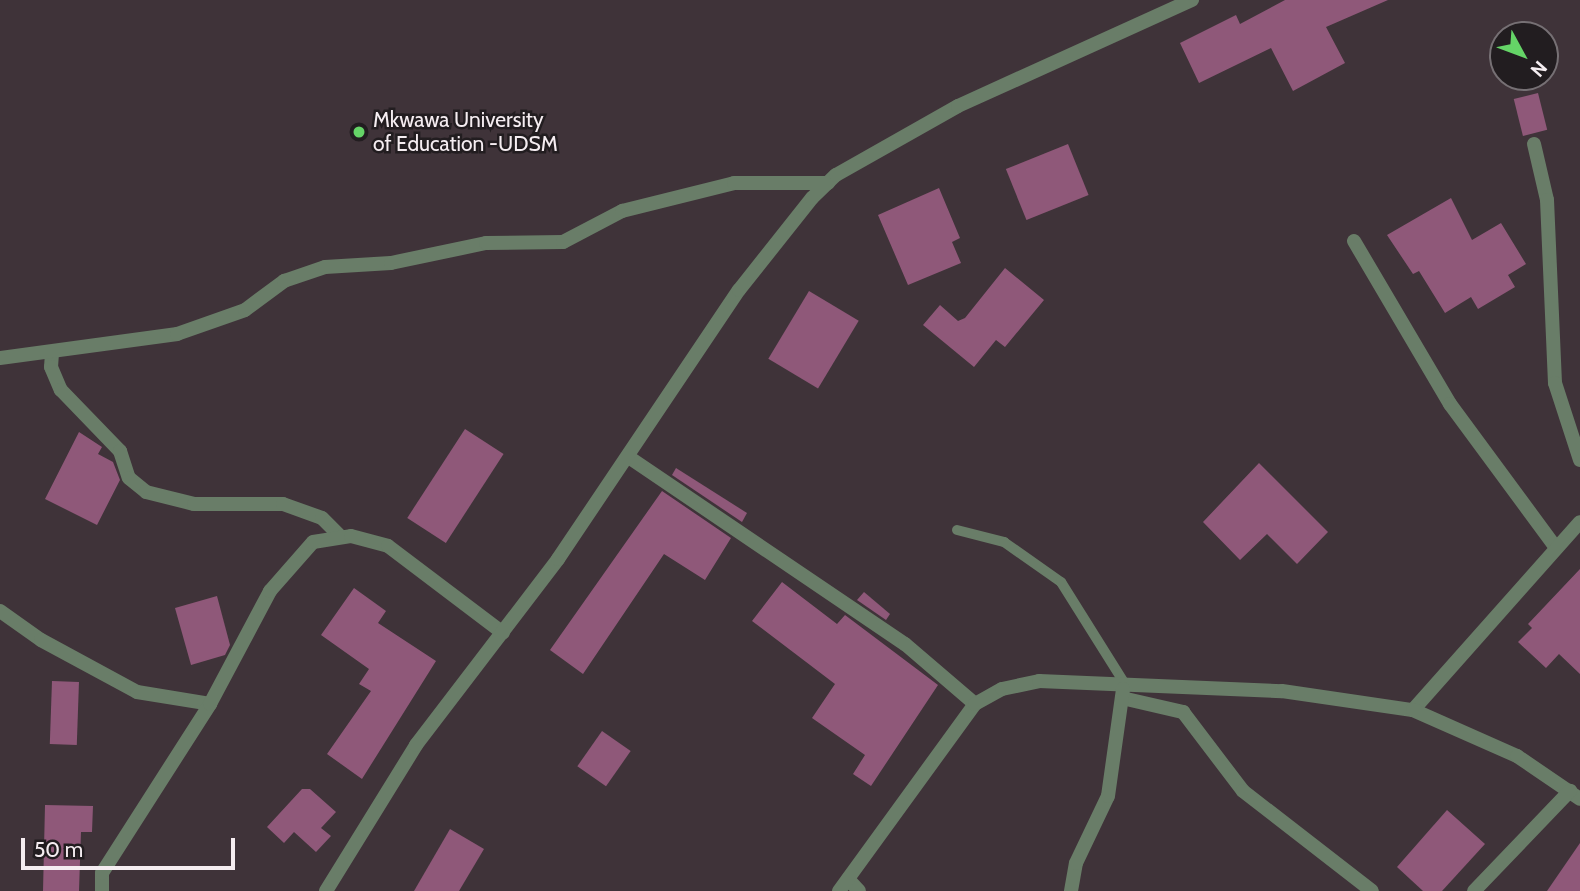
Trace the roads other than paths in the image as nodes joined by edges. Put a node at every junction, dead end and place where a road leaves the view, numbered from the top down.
1 (1192, 0) edge
2 (1534, 144) dead end
3 (828, 183) junction
4 (1354, 241) dead end
5 (52, 353) junction
6 (0, 358) edge
7 (630, 458) junction
8 (1580, 460) edge
9 (1580, 522) edge
10 (957, 530) dead end
11 (340, 536) junction
12 (1556, 548) junction
13 (0, 611) edge
14 (503, 633) junction
15 (1124, 681) junction
16 (1122, 698) junction
17 (210, 704) junction
18 (975, 704) junction
19 (1413, 710) junction
20 (1575, 795) edge
21 (844, 885) edge
22 (102, 891) edge
23 (326, 891) edge
24 (859, 891) edge
25 (1070, 891) edge
26 (1372, 891) edge
27 (1474, 891) edge

1 - 3 street
2 - 8 street
3 - 5 street
3 - 7 street
4 - 12 street
5 - 6 street
5 - 11 street
7 - 14 street
7 - 18 street
9 - 12 street
10 - 15 lane
11 - 14 street
11 - 17 street
12 - 19 street
13 - 17 street
14 - 23 street
15 - 16 street
15 - 18 street
15 - 19 street
16 - 25 street
16 - 26 street
17 - 22 street
18 - 21 street
19 - 20 street
20 - 27 street
21 - 24 street

